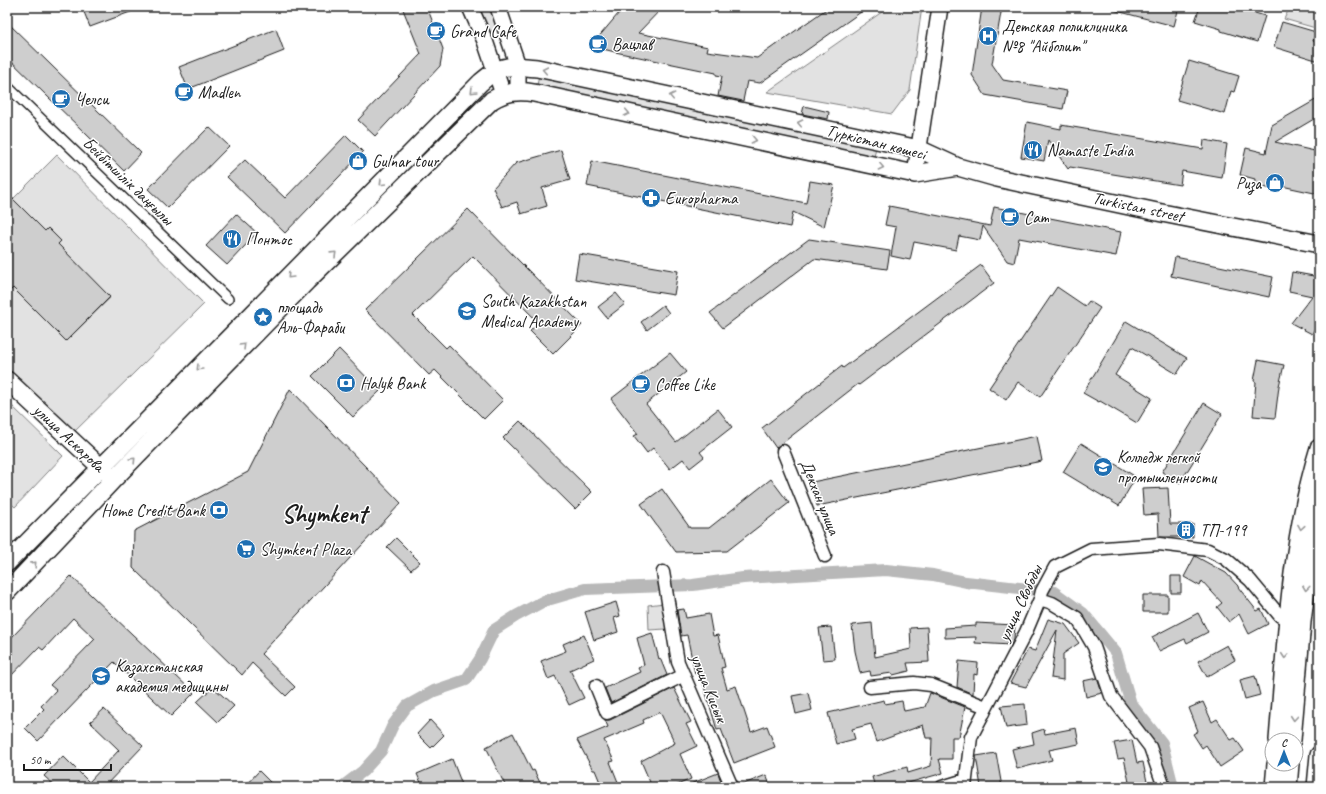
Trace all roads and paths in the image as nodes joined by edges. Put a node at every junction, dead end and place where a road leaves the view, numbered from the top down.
1 (470, 7) edge
2 (498, 7) edge
3 (940, 7) edge
4 (518, 66) junction
5 (496, 71) junction
6 (7, 86) edge
7 (511, 92) junction
8 (919, 149) junction
9 (958, 167) junction
10 (915, 174) junction
11 (1319, 244) edge
12 (228, 299) dead end
13 (7, 380) edge
14 (1319, 448) edge
15 (783, 451) dead end
16 (101, 467) junction
17 (114, 480) junction
18 (1319, 496) edge
19 (1312, 508) edge
20 (825, 556) dead end
21 (7, 563) edge
22 (663, 572) dead end
23 (7, 592) edge
24 (1040, 599) junction
25 (1288, 621) junction
26 (684, 675) junction
27 (596, 686) dead end
28 (870, 687) dead end
29 (984, 713) junction
30 (1279, 732) edge
31 (1293, 732) edge
32 (1319, 755) edge
33 (1275, 772) edge
34 (1289, 772) edge
35 (965, 784) edge
36 (732, 787) edge
37 (942, 787) edge
38 (1164, 787) edge
39 (1274, 787) edge
40 (1288, 787) edge
41 (1316, 787) edge

1 - 5 street
2 - 4 street
3 - 8 street
4 - 5 main road
4 - 7 street
8 -> 4 main road, Түркістан көшесі
5 - 7 street
5 -> 16 main road
6 - 12 street, Бейбітшілік даңғылы
7 -> 10 main road, Түркістан көшесі
17 -> 7 main road
8 - 9 main road, Түркістан көшесі
8 - 10 street
9 - 10 main road, Түркістан көшесі
9 - 11 main road, Turkistan street
13 - 16 main road, улица Аскарова
14 - 19 main road
15 - 20 street, Декхан улица
16 - 17 main road, улица Аскарова
16 - 21 main road
23 -> 17 main road
18 - 19 main road
19 -> 25 main road
19 -> 31 main road
22 - 26 street, улица Кисык
24 - 25 street, улица Свободы
24 - 29 street, улица Свободы
24 - 38 street
25 -> 30 main road
26 - 27 street
26 - 36 street, улица Кисык
28 - 29 street
29 - 35 street, улица Свободы
32 - 41 main road
33 - 39 main road
34 - 40 main road
35 - 37 street

